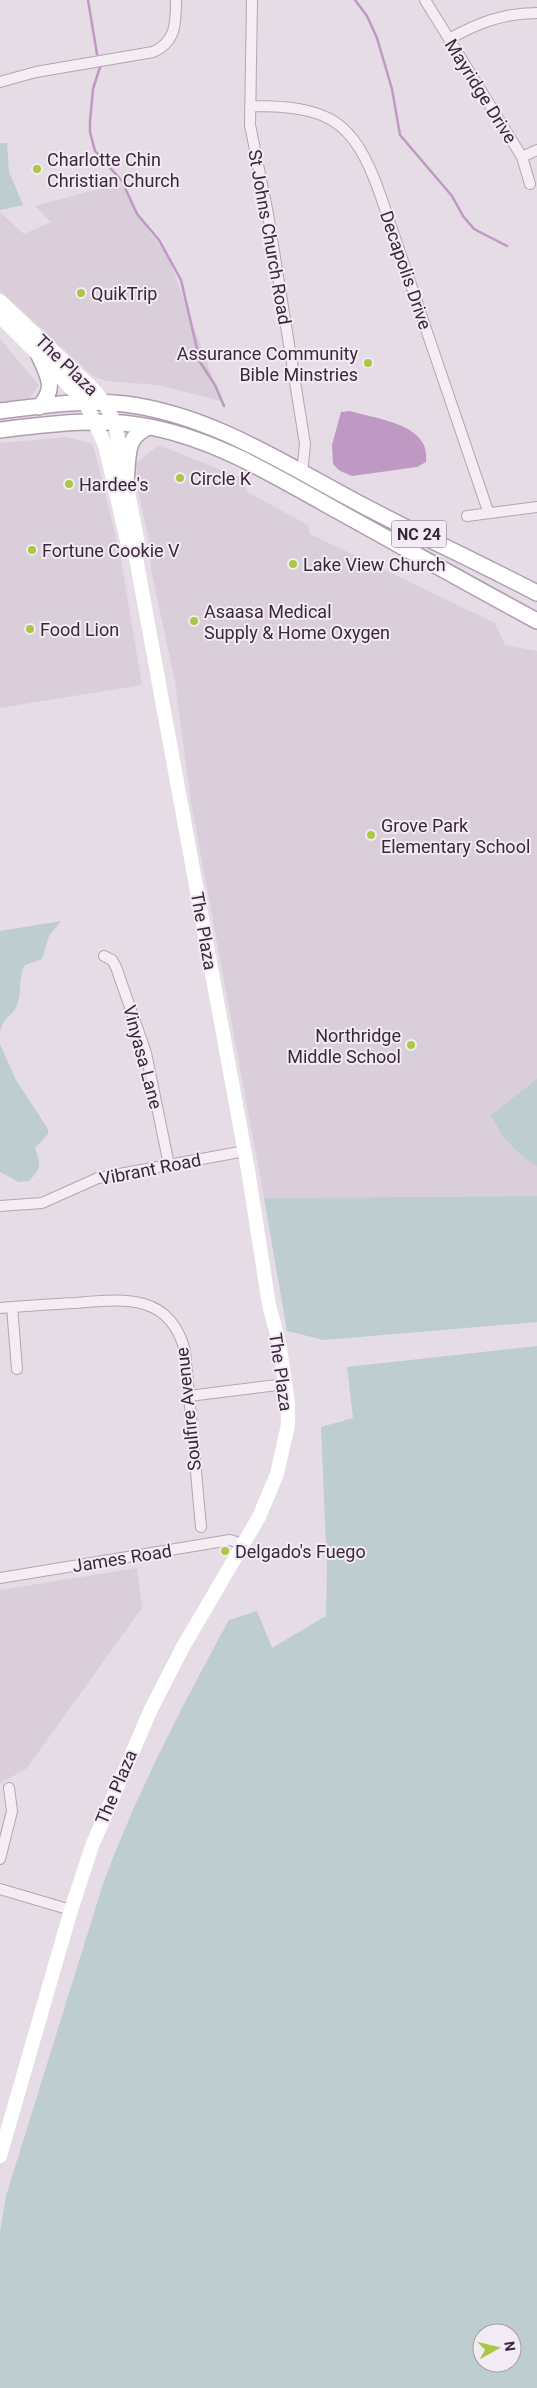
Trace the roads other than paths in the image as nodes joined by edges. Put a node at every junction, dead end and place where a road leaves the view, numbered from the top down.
1 (176, 0) edge
2 (252, 0) edge
3 (425, 0) edge
4 (537, 13) edge
5 (448, 39) junction
6 (0, 82) edge
7 (250, 106) junction
8 (537, 150) edge
9 (522, 157) junction
10 (530, 184) dead end
11 (0, 301) edge
12 (0, 316) edge
13 (38, 353) junction
14 (85, 402) junction
15 (104, 402) junction
16 (39, 406) junction
17 (0, 411) edge
18 (96, 422) junction
19 (115, 423) junction
20 (148, 427) junction
21 (0, 430) edge
22 (302, 474) junction
23 (126, 481) junction
24 (537, 507) edge
25 (488, 512) junction
26 (468, 516) dead end
27 (136, 558) junction
28 (537, 593) edge
29 (537, 621) edge
30 (104, 956) dead end
31 (244, 1151) junction
32 (169, 1164) junction
33 (0, 1206) edge
34 (269, 1305) junction
35 (12, 1307) junction
36 (0, 1308) edge
37 (17, 1369) dead end
38 (278, 1385) junction
39 (189, 1396) junction
40 (284, 1440) junction
41 (201, 1527) dead end
42 (243, 1544) junction
43 (0, 1578) edge
44 (9, 1788) dead end
45 (0, 1859) edge
46 (0, 1889) edge
47 (71, 1910) junction
48 (0, 2156) edge

1 - 6 street
2 - 7 street, St Johns Church Road
3 - 5 street, Mayridge Drive
4 - 5 street
5 - 9 street, Mayridge Drive
7 - 22 street, St Johns Church Road
7 - 25 street, Decapolis Drive
8 - 9 street
9 - 10 street, Mayridge Drive
11 - 15 street, The Plaza
12 - 13 street, The Plaza
13 - 14 street, The Plaza
13 - 16 main road
14 - 15 main road, NC 24
14 - 16 main road, NC 24
14 - 18 street, The Plaza
15 - 19 street, The Plaza
15 - 22 main road, NC 24
16 - 17 main road, NC 24
18 - 19 main road, NC 24
18 - 21 main road, NC 24
18 - 27 street, The Plaza
19 - 20 main road, NC 24
19 - 23 street, The Plaza
20 - 23 main road
20 - 29 main road, NC 24
22 - 28 main road, NC 24
23 - 27 street, The Plaza
24 - 25 street
25 - 26 street
27 - 31 street, The Plaza
30 - 32 street, Vinyasa Lane
31 - 32 street, Vibrant Road
31 - 34 street, The Plaza
32 - 33 street, Vibrant Road
34 - 38 street, The Plaza
34 - 40 street, The Plaza
35 - 36 street, Soulfire Avenue
35 - 37 street
35 - 39 street, Soulfire Avenue
38 - 39 street
38 - 40 street, The Plaza
39 - 41 street, Soulfire Avenue
40 - 42 street, The Plaza
42 - 43 street, James Road
42 - 47 street, The Plaza
44 - 45 street
46 - 47 street
47 - 48 street, The Plaza

